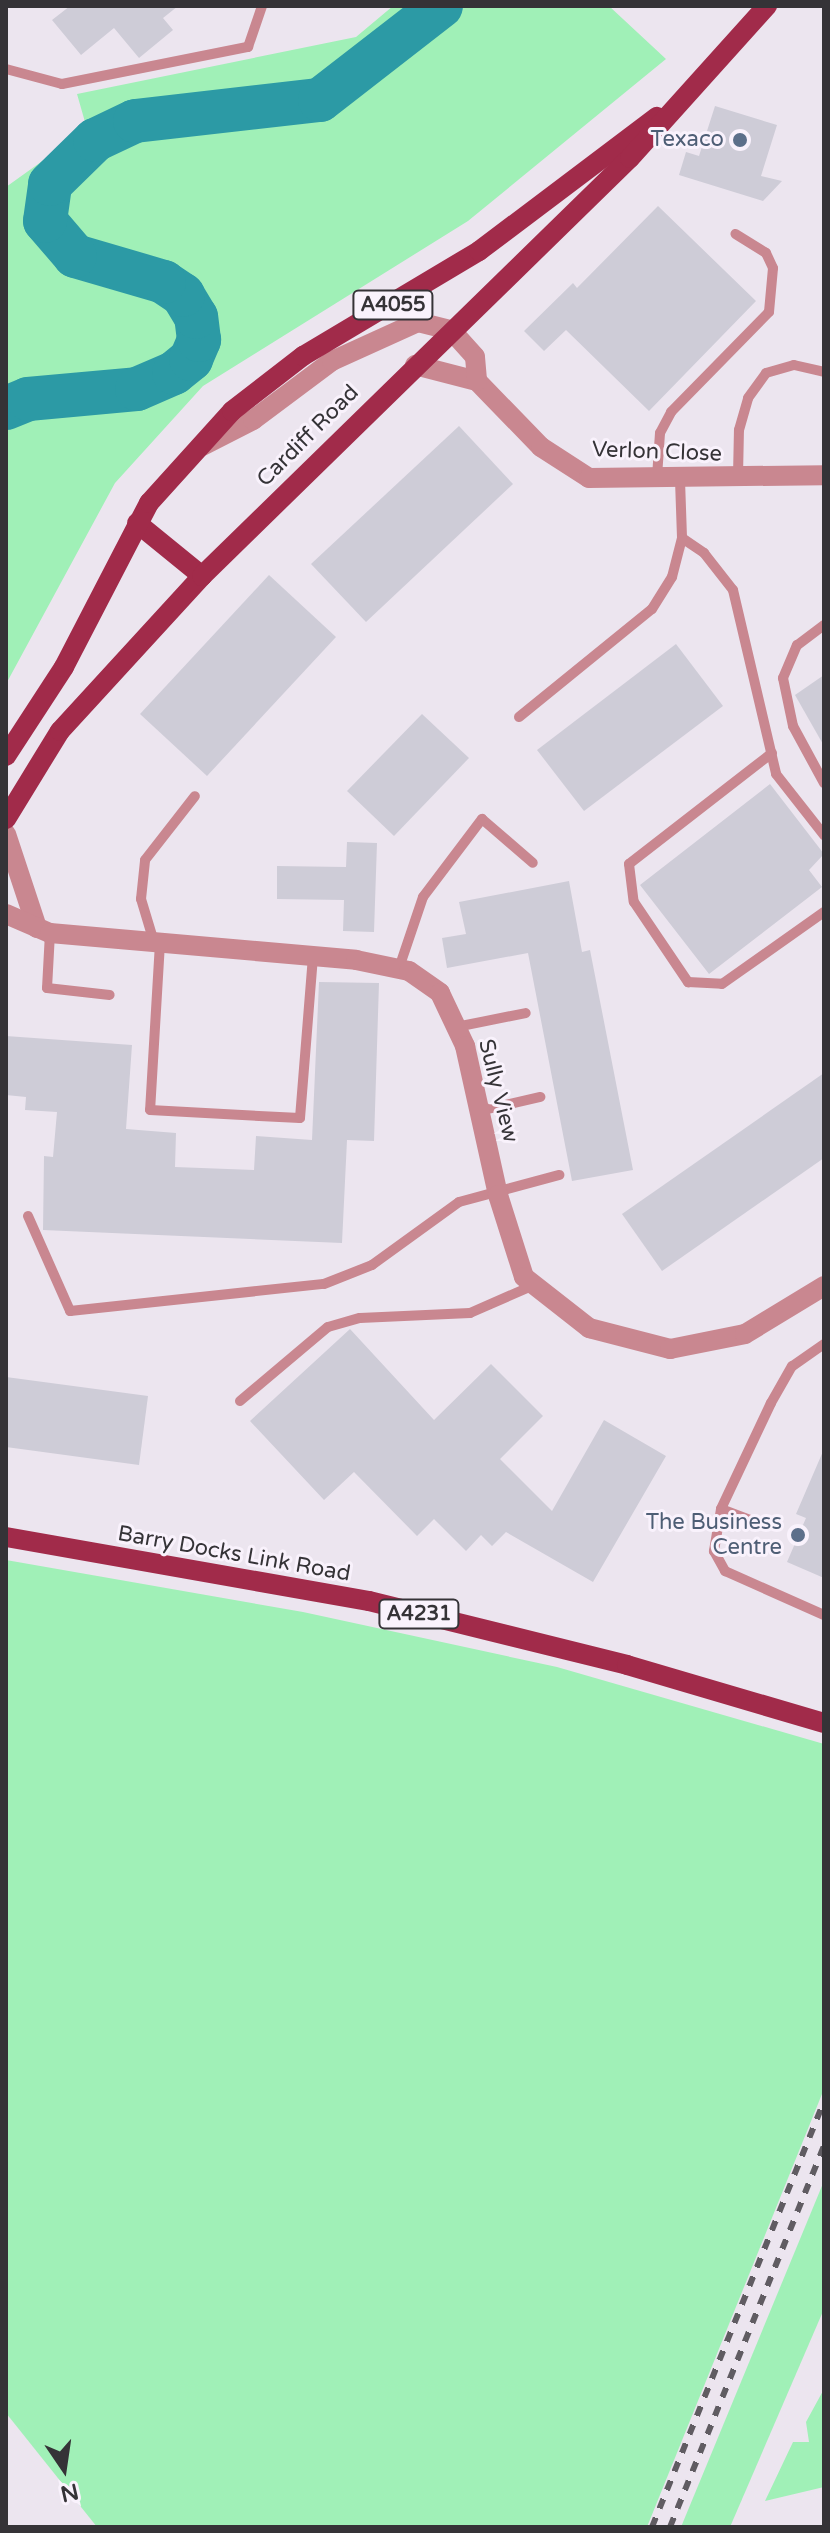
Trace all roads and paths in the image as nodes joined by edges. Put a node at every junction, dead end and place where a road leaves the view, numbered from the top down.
1 (262, 6) edge
2 (767, 6) edge
3 (6, 69) edge
4 (670, 109) junction
5 (735, 234) dead end
6 (451, 330) junction
7 (415, 365) junction
8 (824, 372) edge
9 (477, 381) junction
10 (194, 450) junction
11 (824, 475) edge
12 (657, 478) junction
13 (738, 478) junction
14 (680, 480) junction
15 (137, 523) junction
16 (682, 538) junction
17 (202, 576) junction
18 (824, 625) edge
19 (519, 717) dead end
20 (772, 753) junction
21 (6, 756) edge
22 (824, 783) edge
23 (195, 796) dead end
24 (6, 819) edge
25 (6, 834) edge
26 (824, 835) edge
27 (533, 863) dead end
28 (824, 912) edge
29 (6, 914) edge
30 (44, 930) junction
31 (157, 943) junction
32 (313, 956) junction
33 (399, 968) junction
34 (110, 995) dead end
35 (526, 1013) dead end
36 (456, 1027) junction
37 (540, 1097) dead end
38 (479, 1111) junction
39 (559, 1175) dead end
40 (498, 1195) junction
41 (28, 1216) dead end
42 (534, 1285) junction
43 (824, 1286) edge
44 (824, 1344) edge
45 (240, 1401) dead end
46 (721, 1509) junction
47 (761, 1524) dead end
48 (6, 1537) edge
49 (824, 1615) edge
50 (824, 1723) edge

1 - 3 lane
2 - 4 main road, Cardiff Road / A4055
4 - 6 main road, Cardiff Road / A4055
4 - 10 main road, Cardiff Road / A4055
5 - 12 lane
6 - 7 main road, Cardiff Road / A4055
6 - 9 street, Verlon Close
6 - 10 street
7 - 9 street
7 - 17 main road, Cardiff Road / A4055
8 - 13 lane
9 - 12 street, Verlon Close
10 - 15 main road, Cardiff Road / A4055
11 - 13 street, Verlon Close
12 - 14 street, Verlon Close
13 - 14 street, Verlon Close
14 - 16 lane
15 - 17 main road
15 - 21 main road, Cardiff Road / A4055
16 - 19 lane
16 - 20 lane
17 - 24 main road, Cardiff Road / A4055
18 - 22 lane
20 - 26 lane
20 - 28 lane
23 - 31 lane
25 - 30 street
27 - 33 lane
29 - 30 street, Sully View
30 - 31 street, Sully View
30 - 34 lane
31 - 32 street, Sully View
31 - 32 lane
32 - 33 street, Sully View
33 - 36 street, Sully View
35 - 36 lane
36 - 38 street, Sully View
37 - 38 lane
38 - 40 street, Sully View
39 - 40 lane
40 - 41 lane
40 - 42 street, Sully View
42 - 43 street, Sully View
42 - 45 lane
44 - 46 lane
46 - 47 lane
46 - 49 lane
48 - 50 main road, Barry Docks Link Road / A4231

